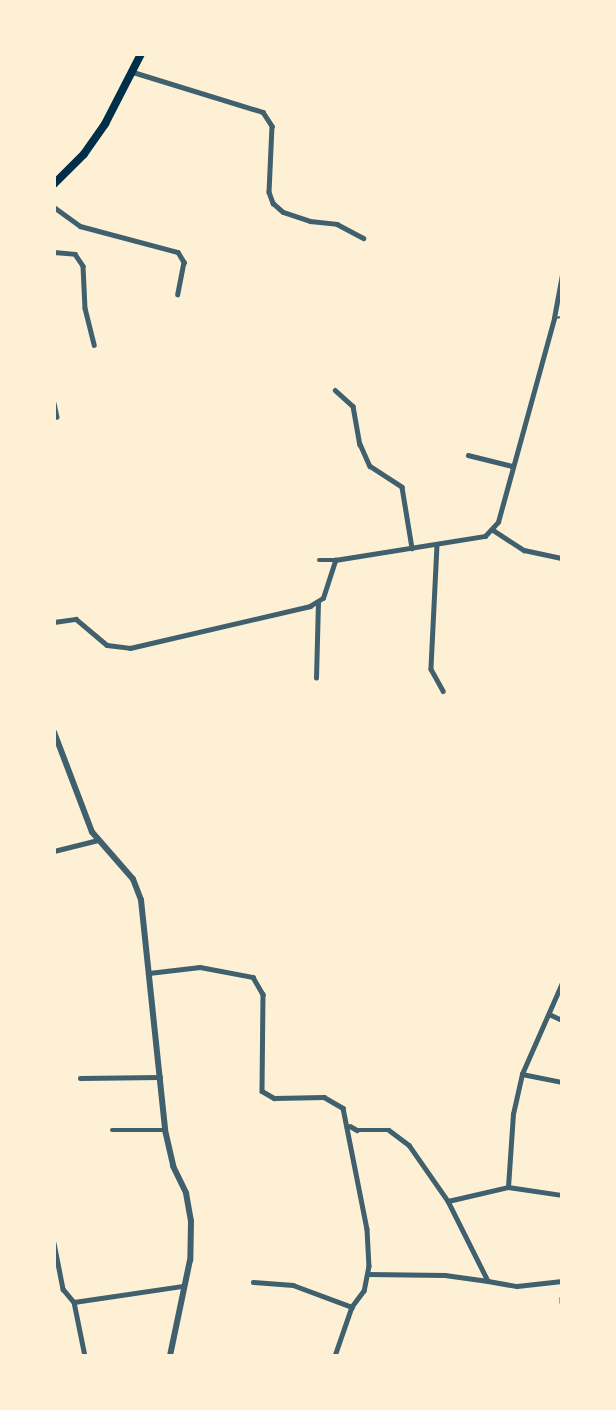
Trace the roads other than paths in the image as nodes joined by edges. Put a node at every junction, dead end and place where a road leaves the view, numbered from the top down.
1 (141, 54) edge
2 (133, 72) junction
3 (54, 184) edge
4 (54, 207) edge
5 (363, 238) dead end
6 (54, 252) edge
7 (562, 275) edge
8 (178, 294) dead end
9 (562, 317) edge
10 (554, 318) junction
11 (94, 345) dead end
12 (335, 390) dead end
13 (54, 403) edge
14 (57, 417) dead end
15 (468, 455) dead end
16 (512, 466) junction
17 (493, 530) junction
18 (437, 545) junction
19 (412, 548) junction
20 (562, 558) edge
21 (319, 560) dead end
22 (335, 560) junction
23 (318, 602) junction
24 (54, 622) edge
25 (316, 678) dead end
26 (443, 691) dead end
27 (54, 732) edge
28 (62, 748) junction
29 (54, 751) edge
30 (98, 840) junction
31 (54, 851) edge
32 (149, 973) junction
33 (562, 983) edge
34 (549, 1014) junction
35 (562, 1020) edge
36 (522, 1074) junction
37 (160, 1077) junction
38 (80, 1078) dead end
39 (562, 1082) edge
40 (350, 1126) junction
41 (112, 1130) dead end
42 (165, 1130) junction
43 (508, 1187) junction
44 (562, 1196) edge
45 (448, 1201) junction
46 (54, 1243) edge
47 (368, 1274) junction
48 (488, 1281) junction
49 (562, 1281) edge
50 (254, 1282) dead end
51 (183, 1286) junction
52 (74, 1302) junction
53 (352, 1307) junction
54 (84, 1356) edge
55 (170, 1356) edge
56 (335, 1356) edge

1 - 2 main road
2 - 3 main road
2 - 5 street
4 - 8 street
6 - 11 street
7 - 10 street
9 - 10 lane
10 - 16 street
12 - 19 street
13 - 14 street
15 - 16 street
16 - 17 street
17 - 18 street
17 - 20 street
18 - 19 street
18 - 26 street
19 - 22 street
21 - 22 street
22 - 23 street
23 - 24 street
23 - 25 street
27 - 28 street
28 - 29 street
28 - 30 street
30 - 31 street
30 - 32 street
32 - 37 street
32 - 40 street
33 - 34 street
34 - 35 street
34 - 36 street
36 - 39 street
36 - 43 street
37 - 38 street
37 - 42 street
40 - 45 street
40 - 47 street
41 - 42 street
42 - 51 street
43 - 44 street
43 - 45 street
45 - 48 street
46 - 52 street
47 - 48 street
47 - 53 street
48 - 49 street
50 - 53 street
51 - 52 street
51 - 55 street
52 - 54 street
53 - 56 street

